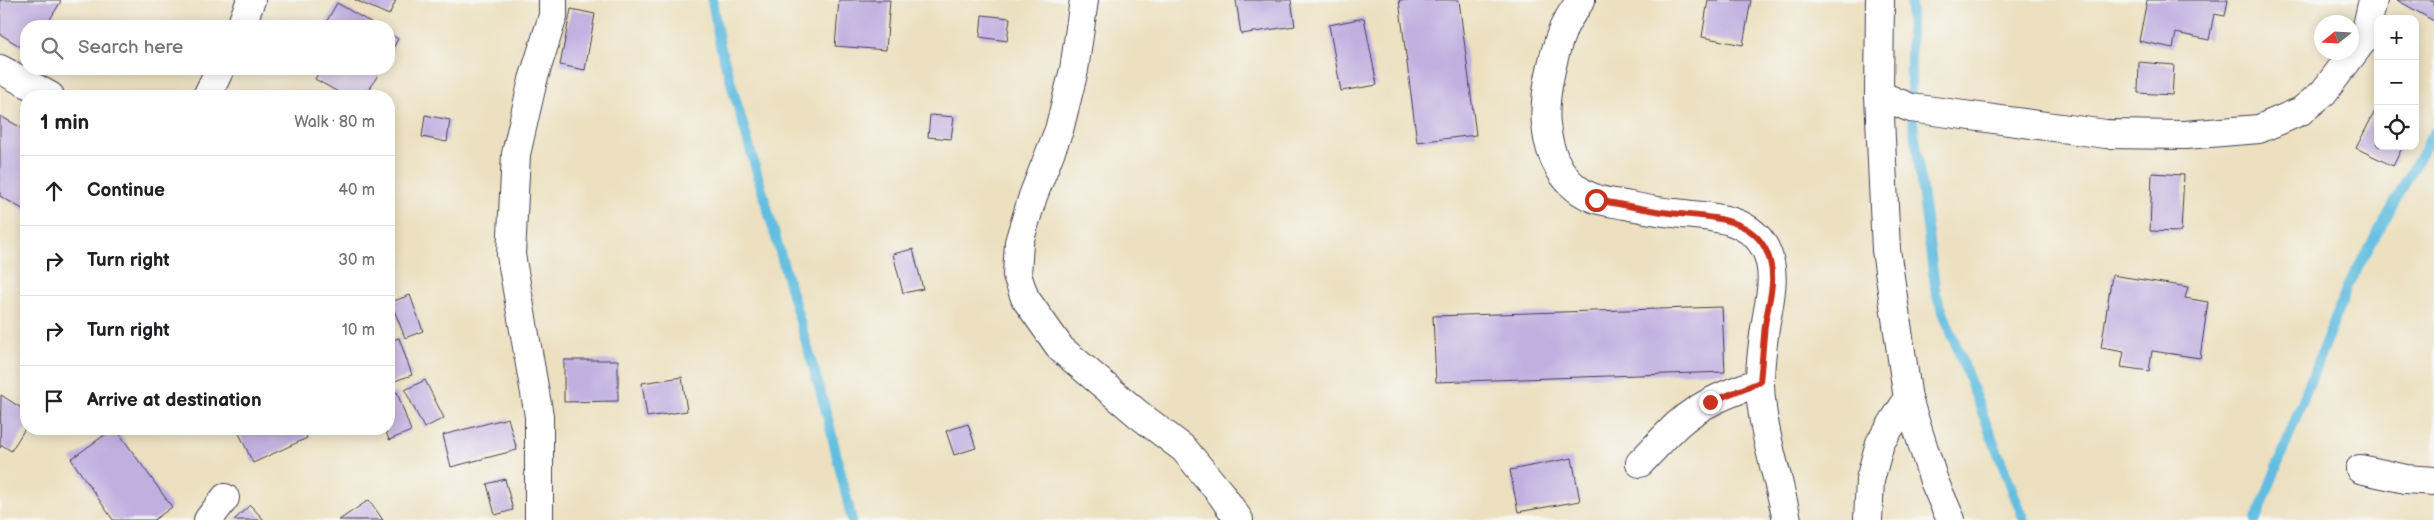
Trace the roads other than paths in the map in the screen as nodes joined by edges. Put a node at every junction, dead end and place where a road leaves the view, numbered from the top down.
1 (251, 0) edge
2 (553, 0) edge
3 (1084, 0) edge
4 (1581, 0) edge
5 (1880, 0) edge
6 (2373, 0) edge
7 (243, 20) edge
8 (0, 69) edge
9 (217, 75) edge
10 (39, 90) edge
11 (210, 90) edge
12 (1879, 95) junction
13 (1760, 382) junction
14 (1908, 399) junction
15 (1640, 464) dead end
16 (2360, 469) dead end
17 (2434, 481) edge
18 (225, 498) dead end
19 (208, 520) edge
20 (538, 520) edge
21 (1239, 520) edge
22 (1787, 520) edge
23 (1868, 520) edge
24 (1951, 520) edge

1 - 7 street
2 - 20 street
3 - 21 street
4 - 13 street
5 - 12 street
6 - 12 street
8 - 10 street
9 - 11 street
12 - 14 street
13 - 15 street
13 - 22 street
14 - 23 street
14 - 24 street
16 - 17 street
18 - 19 street

